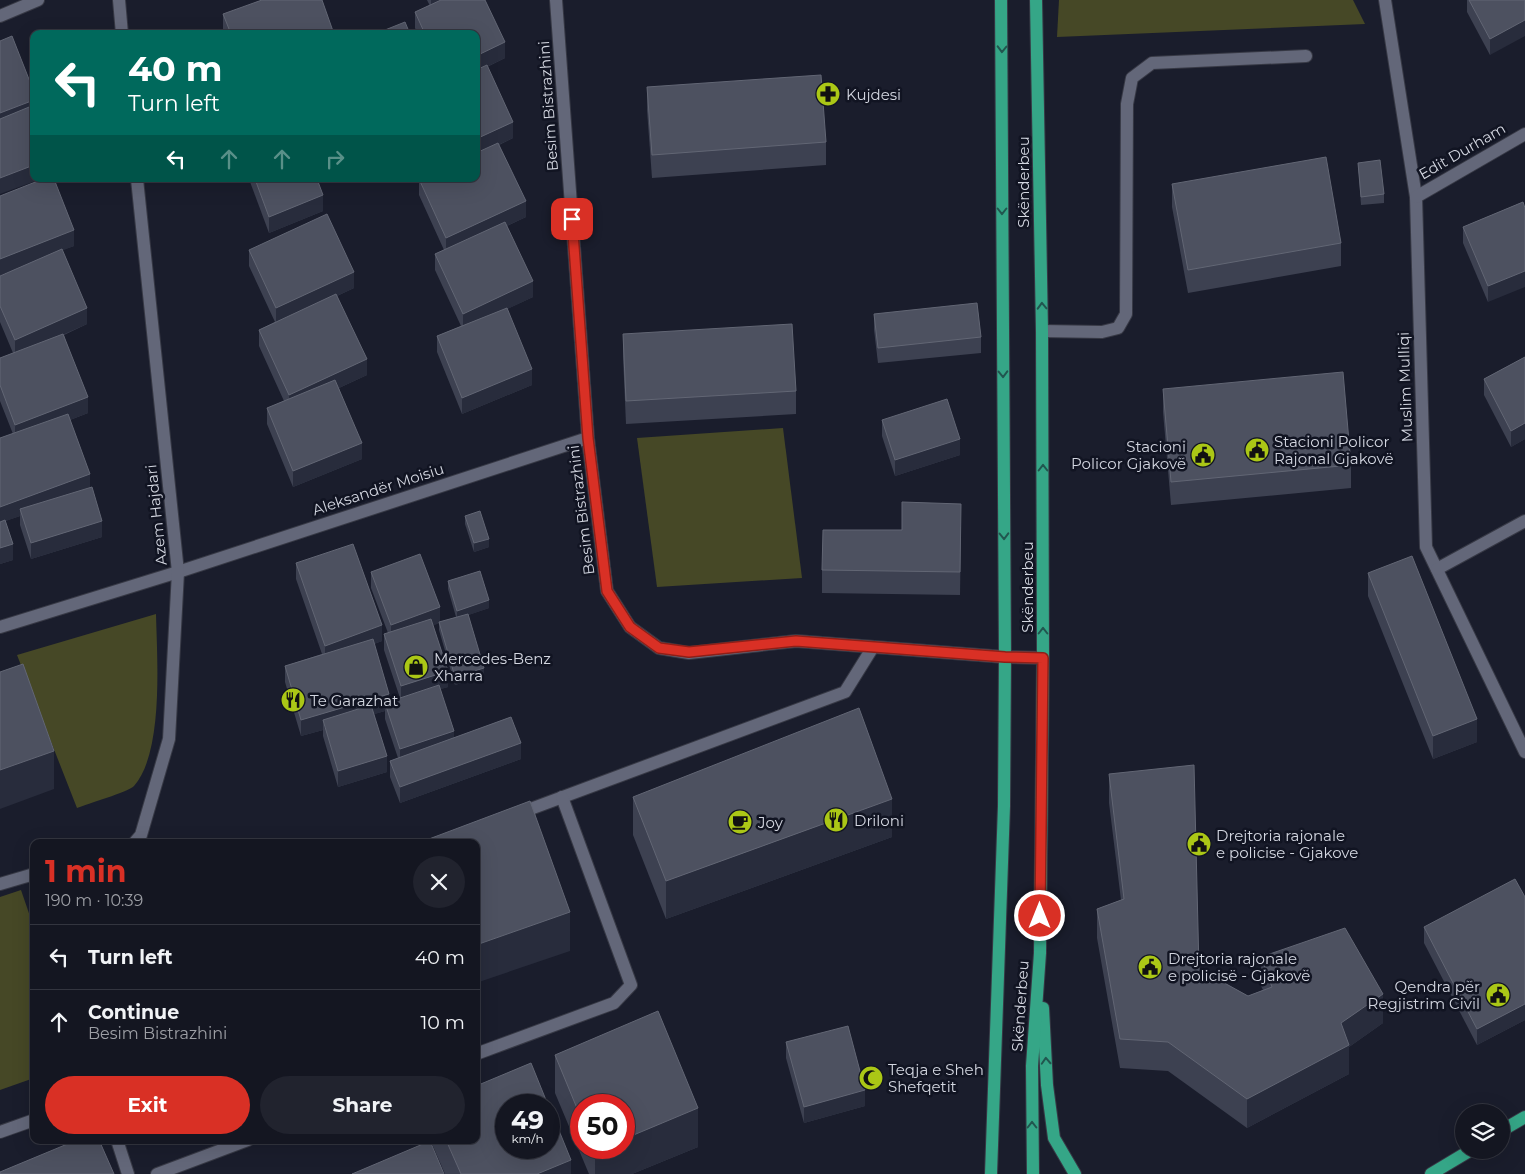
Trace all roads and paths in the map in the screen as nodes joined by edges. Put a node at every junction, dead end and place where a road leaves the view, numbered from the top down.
1 (38, 0) edge
2 (119, 0) edge
3 (556, 0) edge
4 (1001, 0) edge
5 (1036, 0) edge
6 (1384, 0) edge
7 (0, 16) edge
8 (122, 30) edge
9 (1306, 56) dead end
10 (1525, 134) edge
11 (137, 182) edge
12 (1416, 197) junction
13 (1042, 330) junction
14 (588, 438) junction
15 (1525, 521) edge
16 (1437, 569) junction
17 (178, 572) junction
18 (0, 627) edge
19 (873, 646) junction
20 (1005, 657) junction
21 (1043, 658) junction
22 (1525, 752) edge
23 (562, 797) junction
24 (501, 820) edge
25 (138, 839) edge
26 (30, 875) edge
27 (0, 884) edge
28 (1040, 953) junction
29 (480, 1053) edge
30 (1525, 1117) edge
31 (30, 1121) edge
32 (1510, 1126) edge
33 (0, 1132) edge
34 (118, 1144) edge
35 (237, 1144) edge
36 (1456, 1159) edge
37 (128, 1174) edge
38 (157, 1174) edge
39 (991, 1174) edge
40 (1034, 1174) edge
41 (1075, 1174) edge
42 (1431, 1174) edge

1 - 7 street
2 - 8 street
3 - 14 street, Besim Bistrazhini
4 -> 20 main road, Skënderbeu
13 -> 5 main road, Skënderbeu
6 - 12 street, Muslim Mulliqi
9 - 13 street
10 - 12 street, Edit Durham
11 - 17 street, Azem Hajdari
12 - 16 street, Muslim Mulliqi
21 -> 13 main road, Skënderbeu
14 - 17 street, Aleksandër Moisiu
14 - 19 street, Besim Bistrazhini
15 - 16 street
16 - 22 street, Muslim Mulliqi
17 - 18 street, Aleksandër Moisiu
17 - 25 street, Azem Hajdari
19 - 20 street, Besim Bistrazhini
19 - 23 street
20 - 21 street, Besim Bistrazhini
20 - 39 main road, Skënderbeu
21 - 28 main road, Skënderbeu
23 - 24 street
23 - 29 street
26 - 27 street
40 -> 28 main road, Skënderbeu
41 -> 28 main road
30 - 32 main road
31 - 33 street
34 - 37 street
35 - 38 street
36 - 42 main road

